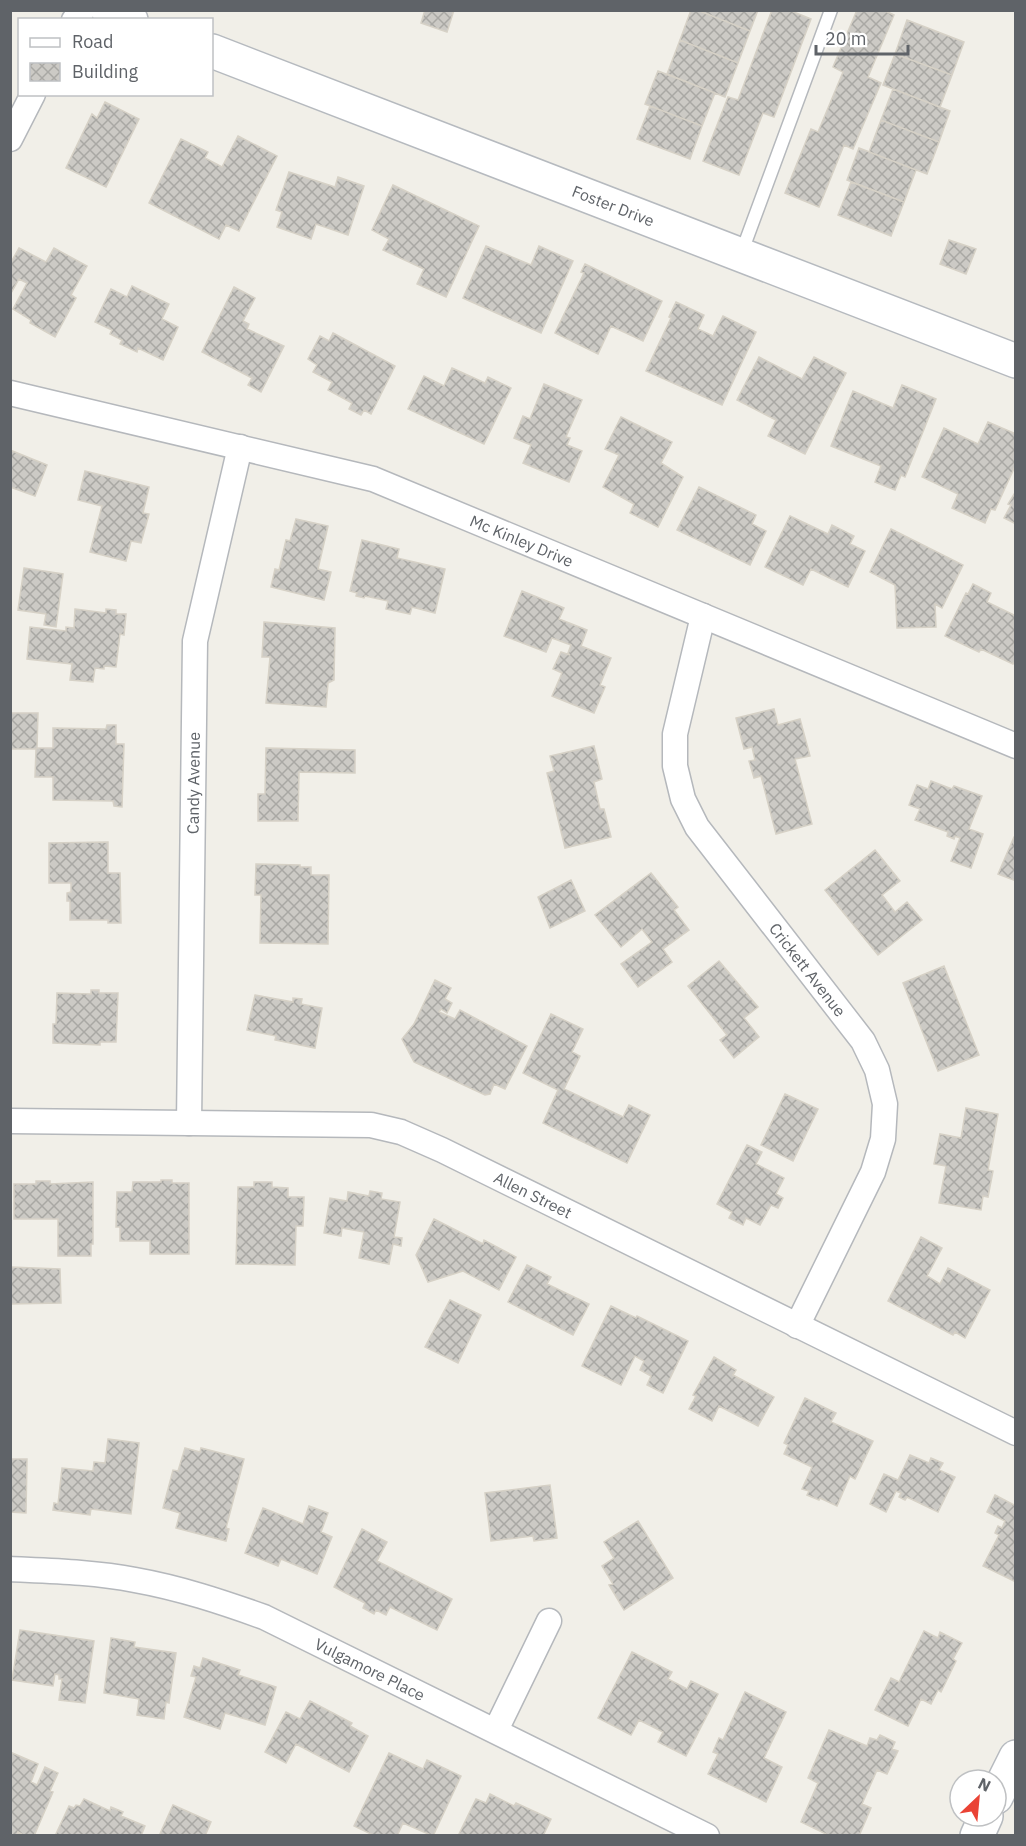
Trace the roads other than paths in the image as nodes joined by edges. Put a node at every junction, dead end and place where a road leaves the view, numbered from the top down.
1 (108, 10) edge
2 (831, 10) edge
3 (126, 18) edge
4 (213, 51) edge
5 (32, 96) edge
6 (10, 139) edge
7 (741, 255) junction
8 (1016, 361) edge
9 (10, 393) edge
10 (240, 447) junction
11 (703, 616) junction
12 (1016, 746) edge
13 (10, 1121) edge
14 (189, 1123) junction
15 (797, 1326) junction
16 (1016, 1433) edge
17 (10, 1569) edge
18 (549, 1621) dead end
19 (496, 1730) junction
20 (1016, 1757) edge
21 (1008, 1773) edge
22 (707, 1836) edge

1 - 3 street
2 - 7 lane
4 - 7 street, Foster Drive
5 - 6 street
7 - 8 street, Foster Drive
9 - 10 street, Mc Kinley Drive
10 - 11 street, Mc Kinley Drive
10 - 14 street, Candy Avenue
11 - 12 street, Mc Kinley Drive
11 - 15 street, Crickett Avenue
13 - 14 street, Allen Street
14 - 15 street, Allen Street
15 - 16 street, Allen Street
17 - 19 street, Vulgamore Place
18 - 19 street
19 - 22 street, Vulgamore Place
20 - 21 street

